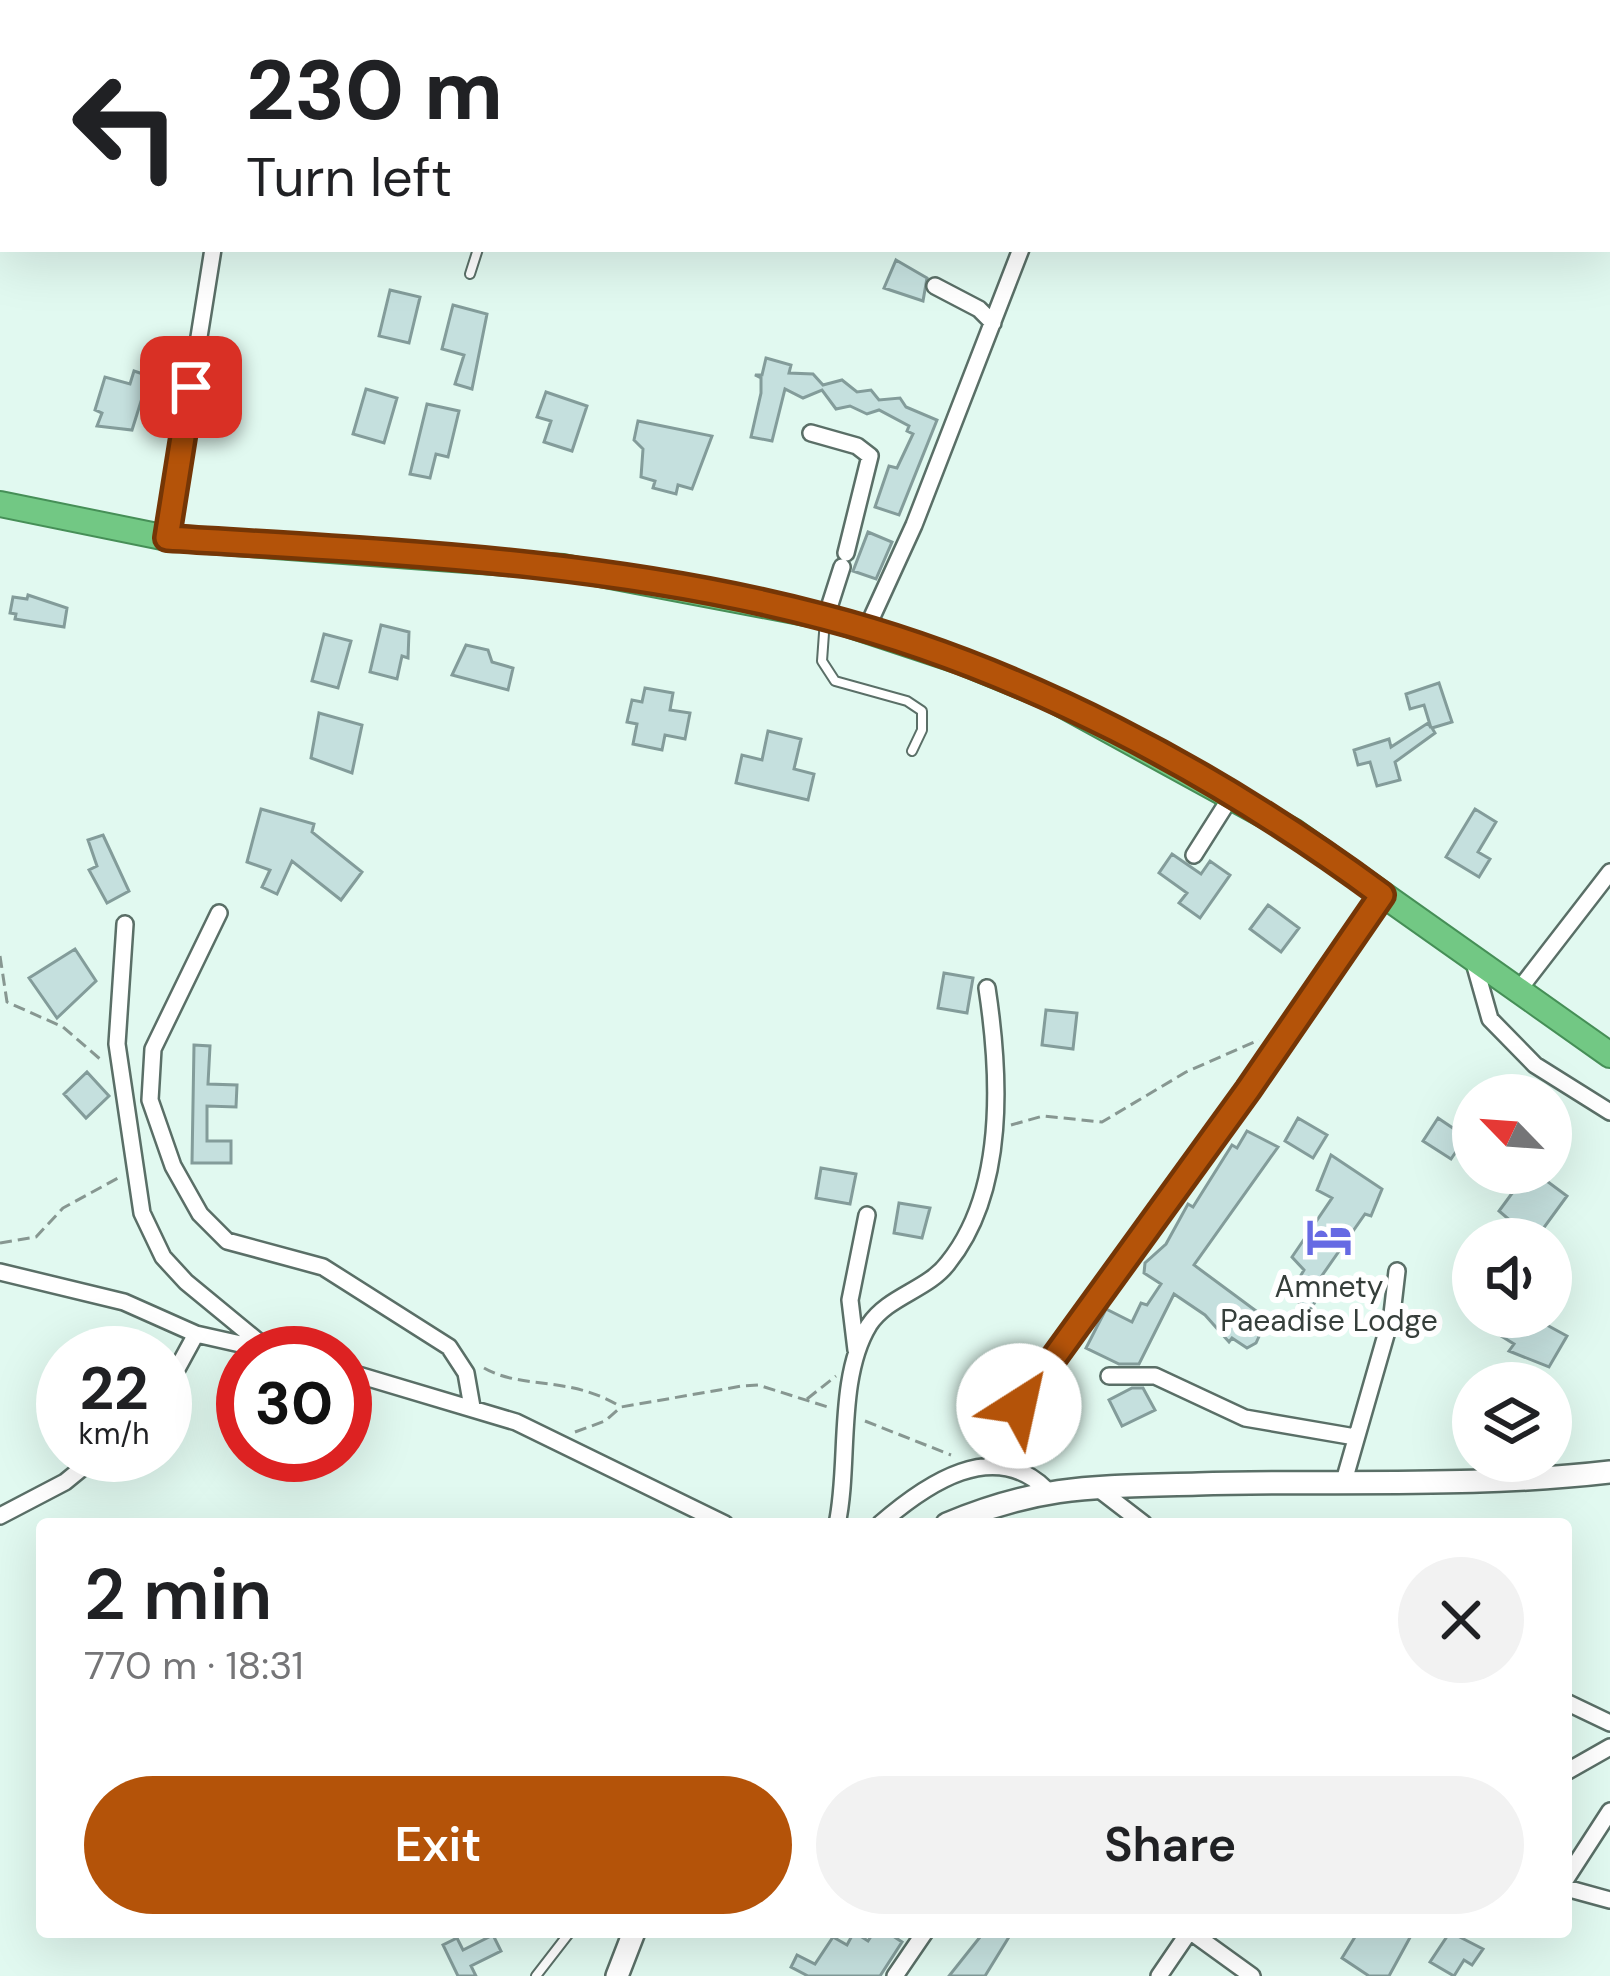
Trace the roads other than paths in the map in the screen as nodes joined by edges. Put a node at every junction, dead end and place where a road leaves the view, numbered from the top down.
1 (213, 252) edge
2 (477, 252) edge
3 (1020, 252) edge
4 (470, 274) dead end
5 (935, 286) dead end
6 (993, 322) junction
7 (811, 433) dead end
8 (0, 505) edge
9 (167, 538) junction
10 (826, 617) junction
11 (866, 630) junction
12 (912, 752) dead end
13 (1232, 795) junction
14 (1194, 855) dead end
15 (1610, 872) edge
16 (1382, 895) junction
17 (219, 913) dead end
18 (124, 924) dead end
19 (1473, 959) junction
20 (987, 988) dead end
21 (1518, 991) junction
22 (1610, 1054) edge
23 (1610, 1112) edge
24 (867, 1215) dead end
25 (1397, 1270) dead end
26 (0, 1273) edge
27 (241, 1326) edge
28 (196, 1334) junction
29 (216, 1339) edge
30 (192, 1341) edge
31 (856, 1367) junction
32 (1108, 1376) dead end
33 (372, 1378) edge
34 (472, 1406) junction
35 (1355, 1437) junction
36 (983, 1466) junction
37 (1610, 1472) edge
38 (1344, 1481) junction
39 (65, 1482) edge
40 (1094, 1485) junction
41 (1047, 1490) junction
42 (0, 1516) edge
43 (713, 1518) edge
44 (837, 1518) edge
45 (888, 1518) edge
46 (965, 1518) edge
47 (1136, 1518) edge
48 (1572, 1705) edge
49 (1610, 1723) edge
50 (1610, 1748) edge
51 (1572, 1769) edge
52 (1610, 1811) edge
53 (1572, 1870) edge
54 (1572, 1890) edge
55 (1610, 1900) edge
56 (565, 1938) edge
57 (632, 1938) edge
58 (921, 1938) edge
59 (1186, 1938) edge
60 (1198, 1938) edge
61 (536, 1976) edge
62 (617, 1976) edge
63 (896, 1976) edge
64 (1159, 1976) edge
65 (1252, 1976) edge

1 - 9 street
2 - 4 lane
3 - 6 street
5 - 6 street
6 - 11 street
7 - 10 street
8 - 9 highway
9 - 10 highway
10 - 11 highway
10 - 12 lane
11 - 13 highway
13 - 14 street
13 - 16 highway
15 - 21 street
16 - 19 highway
16 - 36 street
17 - 34 street
18 - 27 street
19 - 21 highway
19 - 23 street
20 - 31 street
21 - 22 highway
24 - 31 street
25 - 35 street
26 - 28 street
28 - 29 street
28 - 30 street
31 - 44 street
32 - 35 street
33 - 34 street
34 - 43 street
35 - 38 street
36 - 41 street
36 - 45 street
37 - 38 main road
38 - 40 main road
39 - 42 street
40 - 41 main road
40 - 47 street
41 - 46 main road
48 - 49 street
50 - 51 street
52 - 53 street
54 - 55 street
56 - 61 lane
57 - 62 main road
58 - 63 street
59 - 64 street
60 - 65 street

